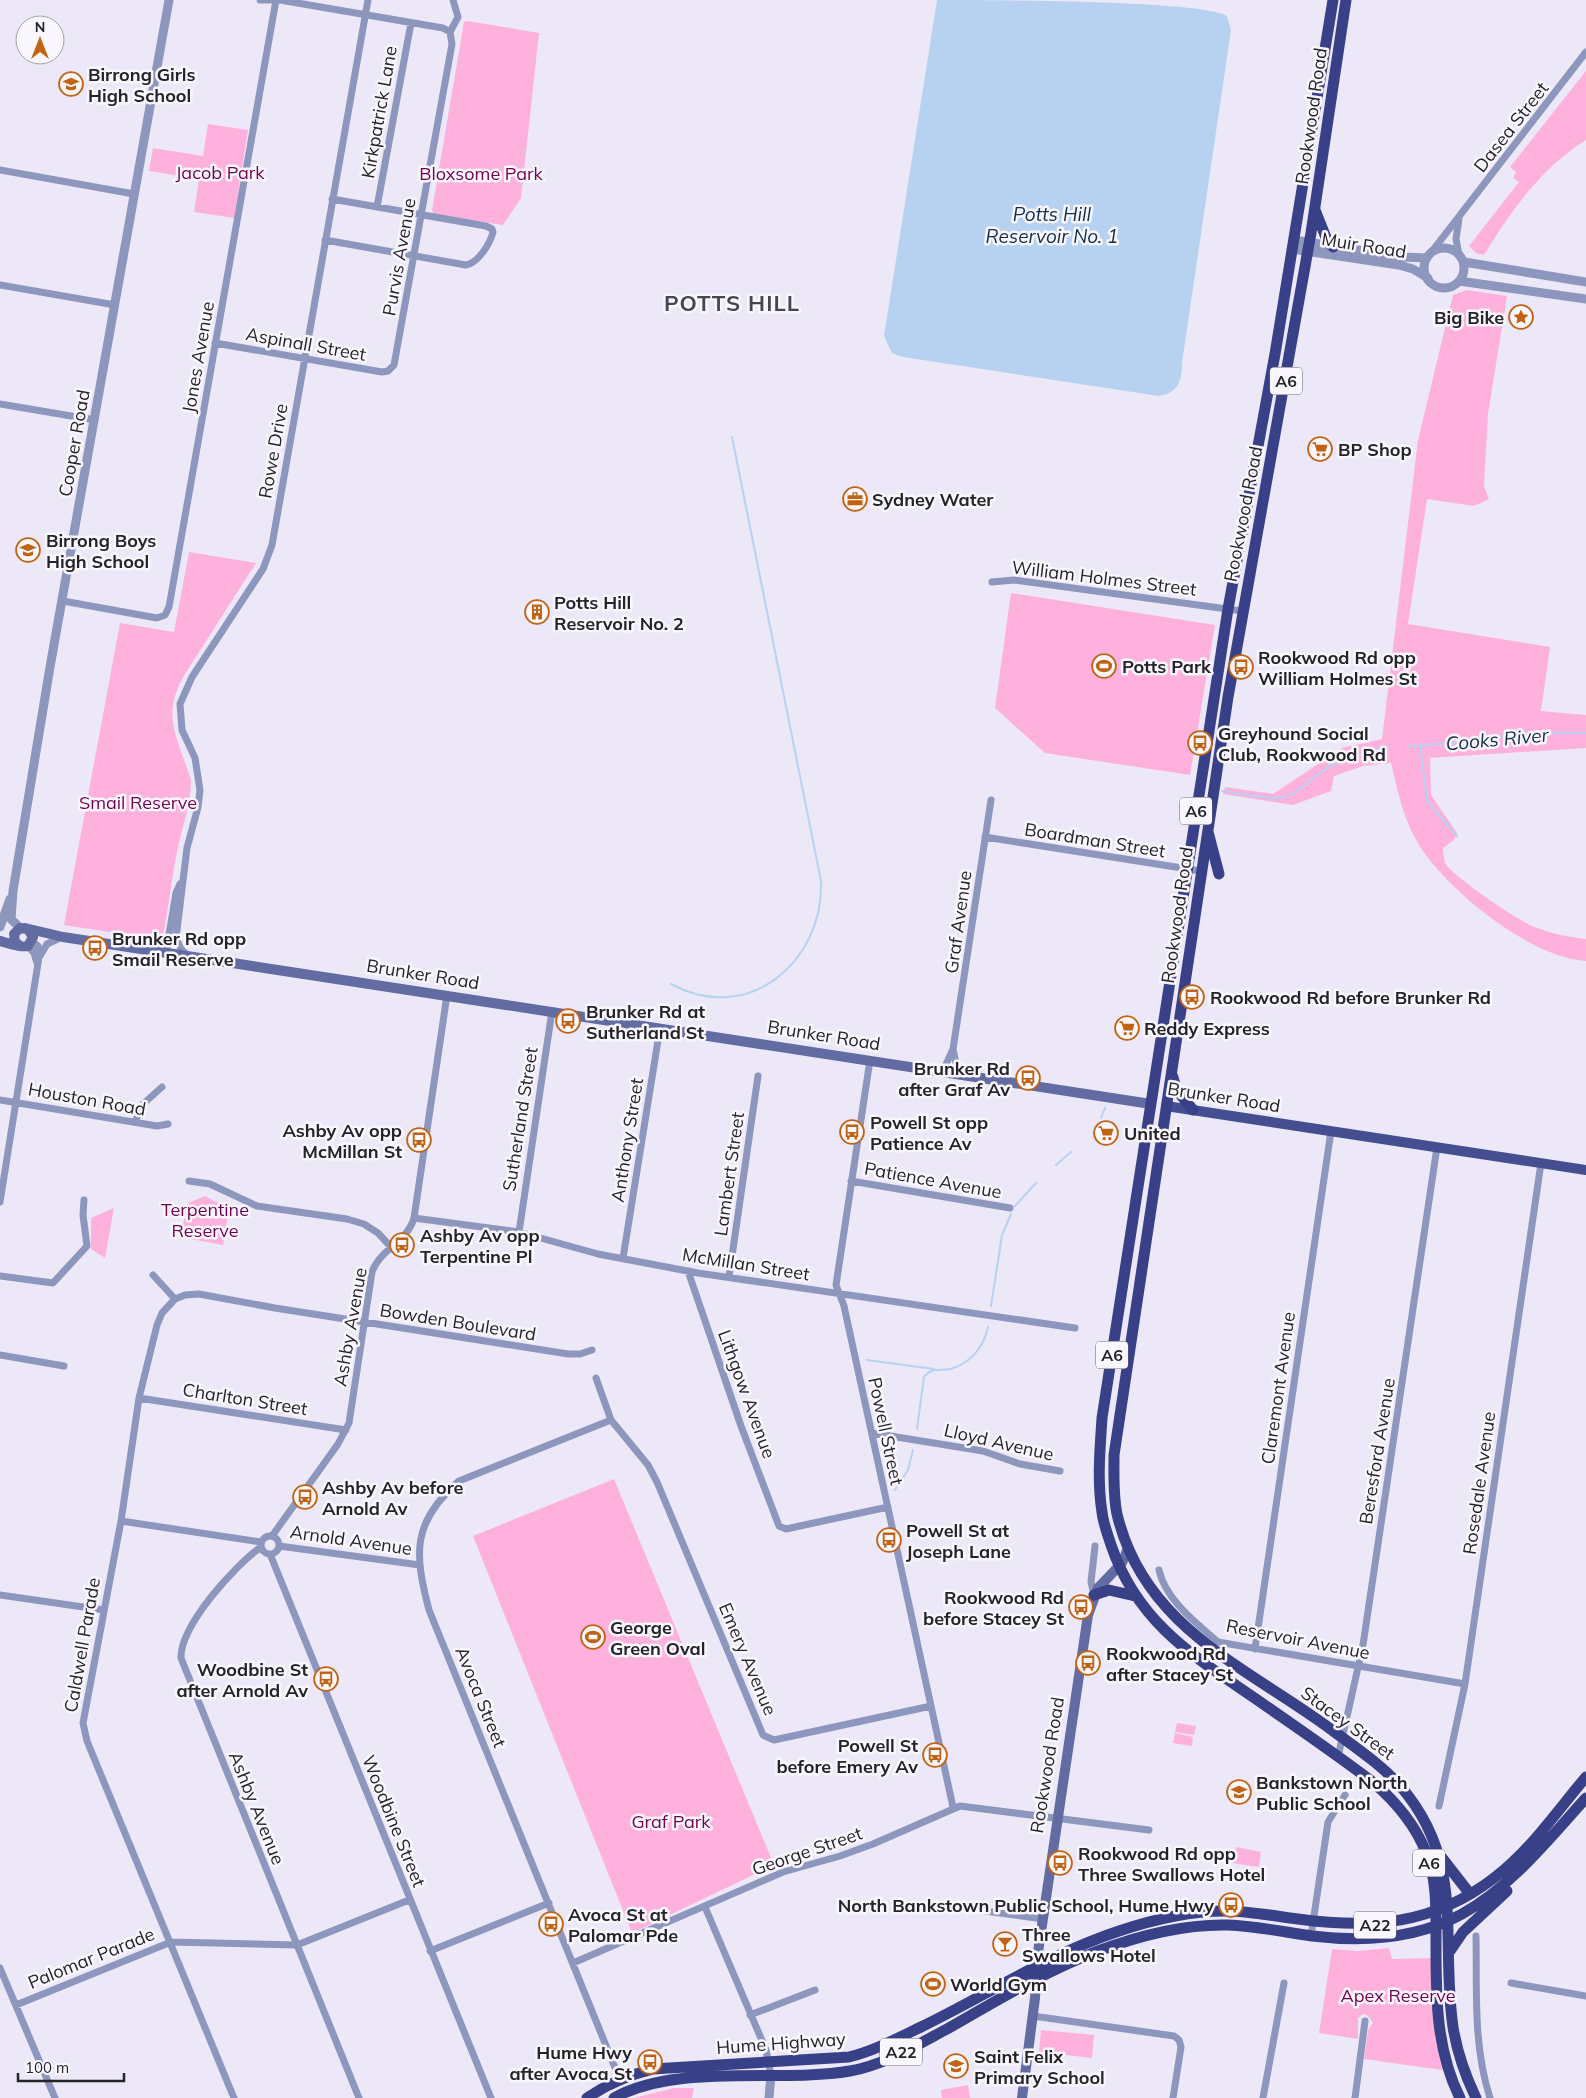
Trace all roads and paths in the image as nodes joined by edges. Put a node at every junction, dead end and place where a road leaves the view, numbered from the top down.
1 (169, 0) edge
2 (260, 0) edge
3 (270, 0) edge
4 (276, 0) edge
5 (280, 0) edge
6 (368, 0) edge
7 (453, 0) edge
8 (1333, 0) edge
9 (1346, 0) edge
10 (365, 15) junction
11 (410, 23) junction
12 (450, 32) junction
13 (1586, 52) edge
14 (0, 170) edge
15 (134, 194) junction
16 (332, 198) junction
17 (377, 207) junction
18 (1315, 210) junction
19 (422, 215) junction
20 (1459, 219) junction
21 (325, 240) junction
22 (1293, 244) junction
23 (1309, 247) junction
24 (1333, 247) junction
25 (415, 256) junction
26 (1429, 256) junction
27 (1461, 258) junction
28 (1428, 278) junction
29 (1463, 281) junction
30 (1586, 282) edge
31 (0, 285) edge
32 (1586, 299) edge
33 (115, 305) junction
34 (215, 343) junction
35 (305, 358) junction
36 (391, 369) joint
37 (0, 404) edge
38 (94, 420) junction
39 (992, 582) dead end
40 (63, 601) junction
41 (1228, 609) junction
42 (1242, 611) junction
43 (991, 800) dead end
44 (1208, 830) junction
45 (985, 837) junction
46 (1187, 870) junction
47 (1201, 871) junction
48 (1219, 874) dead end
49 (182, 881) junction
50 (13, 891) junction
51 (0, 927) edge
52 (18, 932) junction
53 (0, 936) edge
54 (60, 937) junction
55 (0, 941) edge
56 (28, 943) junction
57 (166, 952) junction
58 (188, 956) junction
59 (38, 960) junction
60 (447, 995) junction
61 (552, 1011) junction
62 (660, 1028) junction
63 (953, 1049) junction
64 (870, 1060) junction
65 (1171, 1070) junction
66 (943, 1071) junction
67 (958, 1073) junction
68 (758, 1076) dead end
69 (162, 1087) dead end
70 (0, 1100) edge
71 (16, 1102) junction
72 (1151, 1104) junction
73 (1166, 1106) junction
74 (1192, 1110) junction
75 (135, 1122) junction
76 (168, 1124) dead end
77 (1331, 1131) junction
78 (1438, 1147) junction
79 (1541, 1163) junction
80 (1586, 1170) edge
81 (189, 1181) dead end
82 (851, 1181) junction
83 (84, 1200) dead end
84 (0, 1202) edge
85 (1010, 1208) dead end
86 (414, 1218) junction
87 (519, 1232) junction
88 (391, 1247) junction
89 (623, 1258) junction
90 (688, 1271) junction
91 (153, 1275) dead end
92 (0, 1276) edge
93 (729, 1277) junction
94 (839, 1294) junction
95 (175, 1299) junction
96 (366, 1322) junction
97 (1075, 1328) dead end
98 (592, 1350) dead end
99 (0, 1355) edge
100 (64, 1366) dead end
101 (596, 1378) dead end
102 (139, 1398) junction
103 (611, 1420) junction
104 (346, 1430) junction
105 (872, 1433) junction
106 (1060, 1471) dead end
107 (888, 1507) junction
108 (121, 1521) junction
109 (272, 1536) junction
110 (261, 1544) junction
111 (279, 1546) junction
112 (1095, 1546) dead end
113 (1128, 1548) junction
114 (270, 1554) junction
115 (420, 1565) junction
116 (1118, 1566) junction
117 (1159, 1570) dead end
118 (0, 1595) edge
119 (1094, 1595) junction
120 (1135, 1596) junction
121 (104, 1610) junction
122 (1255, 1649) junction
123 (1358, 1666) junction
124 (1465, 1684) junction
125 (931, 1706) junction
126 (1341, 1737) junction
127 (1338, 1757) junction
128 (1586, 1777) edge
129 (1345, 1795) dead end
130 (1586, 1798) edge
131 (1439, 1806) dead end
132 (953, 1807) junction
133 (1057, 1817) junction
134 (1149, 1830) dead end
135 (1438, 1852) junction
136 (1536, 1854) junction
137 (1470, 1894) junction
138 (409, 1900) junction
139 (549, 1903) junction
140 (1448, 1906) junction
141 (705, 1907) junction
142 (986, 1911) dead end
143 (1436, 1912) junction
144 (1043, 1919) junction
145 (1449, 1920) junction
146 (1313, 1921) junction
147 (1436, 1925) junction
148 (1311, 1936) junction
149 (1476, 1936) dead end
150 (171, 1942) junction
151 (297, 1945) junction
152 (430, 1951) junction
153 (1450, 1952) junction
154 (573, 1963) junction
155 (1038, 1964) junction
156 (0, 1968) edge
157 (1037, 1978) junction
158 (1284, 1983) dead end
159 (1511, 1983) dead end
160 (816, 1990) dead end
161 (1586, 1996) edge
162 (16, 2005) junction
163 (750, 2015) junction
164 (1033, 2016) junction
165 (1365, 2021) dead end
166 (849, 2057) junction
167 (768, 2062) junction
168 (850, 2071) junction
169 (771, 2076) junction
170 (620, 2080) junction
171 (54, 2098) edge
172 (234, 2098) edge
173 (359, 2098) edge
174 (491, 2098) edge
175 (587, 2098) edge
176 (614, 2098) edge
177 (769, 2098) edge
178 (1022, 2098) edge
179 (1173, 2098) edge
180 (1263, 2098) edge
181 (1355, 2098) edge
182 (1460, 2098) edge
183 (1476, 2098) edge
184 (1490, 2098) edge

1 - 15 street, Cooper Road
2 - 3 street
4 - 34 street, Jones Avenue
5 - 10 street
6 - 10 street, Rowe Drive
7 - 12 street, Purvis Avenue
8 - 22 highway, Rookwood Road / A6
9 - 18 highway, Rookwood Road / A6
10 - 11 street
10 - 16 street, Rowe Drive
11 - 12 street
11 - 17 street, Kirkpatrick Lane
12 - 19 street, Purvis Avenue
13 - 20 street, Dasea Street
14 - 15 street
15 - 33 street, Cooper Road
16 - 17 street
16 - 21 street, Rowe Drive
17 - 19 street
18 - 23 highway, Rookwood Road / A6
18 - 24 highway
19 - 25 street, Purvis Avenue
19 - 25 street
20 - 26 street, Dasea Street
20 - 27 street
21 - 25 street
21 - 35 street, Rowe Drive
22 - 23 street, Muir Road
22 - 41 highway, Rookwood Road / A6
23 - 24 street, Muir Road
23 - 28 street, Muir Road
23 - 42 highway, Rookwood Road / A6
24 - 26 street, Muir Road
25 - 36 street, Purvis Avenue
26 - 27 street
26 - 28 street
27 - 29 street
27 - 30 street
28 - 29 street
29 - 32 street
31 - 33 street
33 - 38 street, Cooper Road
34 - 35 street, Aspinall Street
34 - 40 street, Jones Avenue
35 - 36 street, Aspinall Street
35 - 49 street, Rowe Drive
37 - 38 street
38 - 40 street, Cooper Road
39 - 41 street, William Holmes Street
40 - 50 street, Cooper Road
41 - 42 street, William Holmes Street
41 - 46 highway, Rookwood Road / A6
42 - 44 highway, Rookwood Road / A6
43 - 45 street, Graf Avenue
44 - 47 highway, Rookwood Road / A6
44 - 48 highway
45 - 46 street, Boardman Street
45 - 63 street, Graf Avenue
46 - 47 street, Boardman Street
46 - 72 highway, Rookwood Road / A6
47 - 65 highway, Rookwood Road / A6
49 - 57 street, Rowe Drive
49 - 58 street, Rowe Drive
50 - 51 street
50 - 52 street
52 - 53 main road, Brunker Road
52 - 54 main road, Brunker Road
52 - 56 main road
52 - 56 main road
54 - 56 main road, Brunker Road
54 - 57 main road, Brunker Road
54 - 59 street
55 - 56 main road, Brunker Road
56 - 59 street
57 - 58 main road, Brunker Road
58 - 60 main road, Brunker Road
59 - 71 street
60 - 61 main road, Brunker Road
60 - 86 street, Ashby Avenue
61 - 62 main road, Brunker Road
61 - 87 street, Sutherland Street
62 - 64 main road, Brunker Road
62 - 89 street, Anthony Street
63 - 66 street, Graf Avenue
63 - 67 street, Graf Avenue
64 - 66 main road, Brunker Road
64 - 82 street, Powell Street
65 - 73 highway, Rookwood Road / A6
65 - 74 highway
66 - 67 main road, Brunker Road
67 - 72 main road, Brunker Road
68 - 93 street, Lambert Street
69 - 75 street
70 - 71 street, Houston Road
71 - 75 street, Houston Road
71 - 84 street
72 - 73 highway, Brunker Road
72 - 116 highway, Rookwood Road / A6
73 - 74 main road, Brunker Road
73 - 113 highway, Rookwood Road / A6
74 - 77 main road, Brunker Road
75 - 76 street, Houston Road
77 - 78 main road, Brunker Road
77 - 122 street, Claremont Avenue
78 - 79 main road, Brunker Road
78 - 123 street, Beresford Avenue
79 - 80 main road, Brunker Road
79 - 124 street, Rosedale Avenue
81 - 88 street
82 - 85 street, Patience Avenue
82 - 94 street, Powell Street
83 - 92 street
86 - 87 street, McMillan Street
86 - 88 street, Ashby Avenue
87 - 89 street, McMillan Street
88 - 96 street, Ashby Avenue
89 - 90 street, McMillan Street
90 - 93 street, McMillan Street
90 - 107 street, Lithgow Avenue
91 - 95 street
93 - 94 street, McMillan Street
94 - 97 street, McMillan Street
94 - 105 street, Powell Street
95 - 96 street, Bowden Boulevard
95 - 102 street, Caldwell Parade
96 - 98 street, Bowden Boulevard
96 - 104 street, Ashby Avenue
99 - 100 street
101 - 103 street
102 - 104 street, Charlton Street
102 - 108 street, Caldwell Parade
103 - 115 street, Avoca Street
103 - 125 street, Emery Avenue
104 - 109 street, Ashby Avenue
105 - 106 street, Lloyd Avenue
105 - 107 street, Powell Street
107 - 125 street, Powell Street
108 - 110 street
108 - 121 street, Caldwell Parade
109 - 110 street
109 - 111 street
110 - 114 street
110 - 151 street, Ashby Avenue
111 - 114 street
111 - 115 street, Arnold Avenue
112 - 119 street
113 - 116 main road, Rookwood Road
113 - 126 highway, Stacey Street / A6
114 - 138 street, Woodbine Street
115 - 139 street, Avoca Street
116 - 119 main road, Rookwood Road
116 - 120 highway, Stacey Street / A6
117 - 122 street, Reservoir Avenue
118 - 121 street
119 - 120 highway
119 - 133 main road, Rookwood Road
120 - 127 highway, Stacey Street / A6
121 - 150 street, Caldwell Parade
122 - 123 street, Reservoir Avenue
123 - 124 street, Reservoir Avenue
123 - 126 street, Beresford Avenue
124 - 131 street, Rosedale Avenue
125 - 132 street, Powell Street
126 - 127 street, Beresford Avenue
126 - 135 highway, Stacey Street / A6
127 - 143 highway, Stacey Street / A6
128 - 137 highway, Hume Highway / A22
129 - 146 street
130 - 136 highway, Hume Highway / A22
132 - 133 street, George Street
132 - 141 street, George Street
133 - 134 street, George Street
133 - 144 main road, Rookwood Road
135 - 137 highway
135 - 140 highway, Stacey Street / A6
136 - 145 highway, Hume Highway / A22
136 - 153 highway
137 - 140 highway, Hume Highway / A22
138 - 151 street, Palomar Parade
138 - 152 street, Woodbine Street
139 - 152 street
139 - 154 street, Avoca Street
140 - 143 highway, Hume Highway / A22
140 - 145 highway, Stacey Street / A6
141 - 154 street, George Street
141 - 163 street
142 - 144 street
143 - 146 highway, Hume Highway / A22
143 - 147 highway, Stacey Street / A6
144 - 155 main road, Rookwood Road
145 - 147 highway, Hume Highway / A22
145 - 153 highway, Stacey Street / A6
146 - 148 street
146 - 155 highway, Hume Highway / A22
147 - 148 highway, Hume Highway / A22
147 - 182 highway, Stacey Street / A6
148 - 157 highway, Hume Highway / A22
149 - 184 street
150 - 151 street, Palomar Parade
150 - 162 street, Palomar Parade
150 - 172 street, Caldwell Parade
151 - 173 street, Ashby Avenue
152 - 174 street, Woodbine Street
153 - 183 highway, Stacey Street / A6
154 - 170 street, Avoca Street
155 - 157 main road, Rookwood Road
155 - 166 highway, Hume Highway / A22
156 - 162 street
157 - 164 main road, Rookwood Road
157 - 168 highway, Hume Highway / A22
158 - 180 street
159 - 161 street
160 - 163 street
162 - 171 street
163 - 167 street
164 - 178 main road, Rookwood Road
164 - 179 street
165 - 181 street
166 - 167 highway, Hume Highway / A22
166 - 168 highway
167 - 169 street
167 - 170 highway, Hume Highway / A22
168 - 169 highway, Hume Highway / A22
169 - 176 highway, Hume Highway / A22
169 - 177 street
170 - 175 highway, Hume Highway / A22

